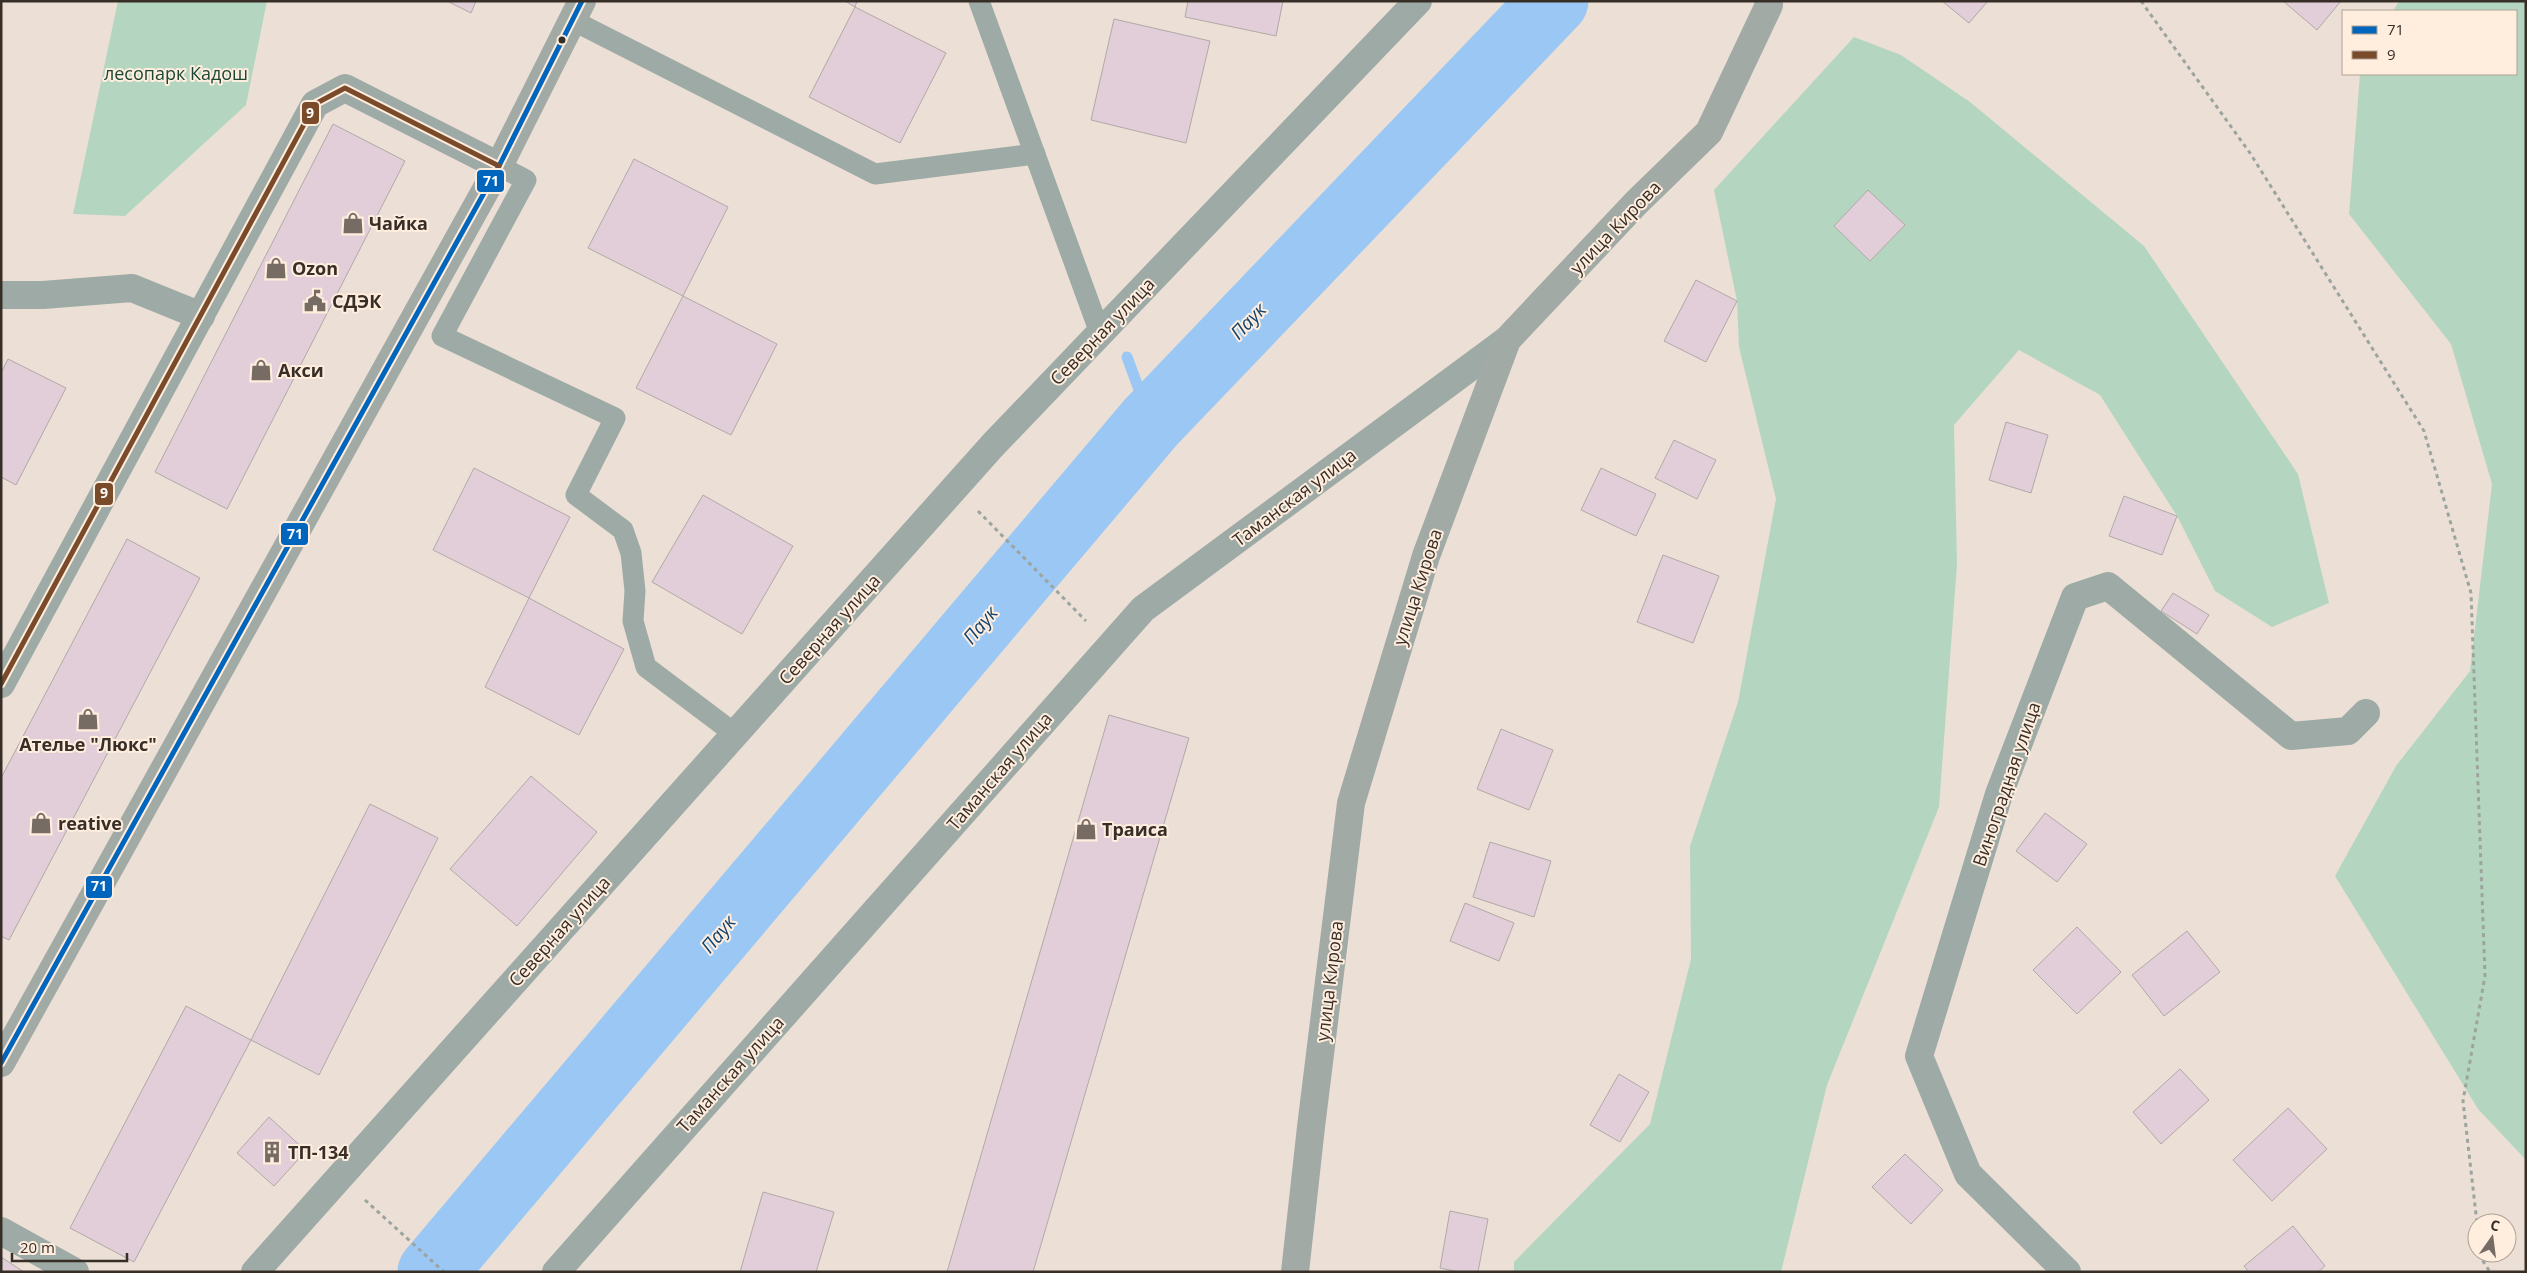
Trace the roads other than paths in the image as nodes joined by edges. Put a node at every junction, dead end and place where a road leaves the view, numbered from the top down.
1 (979, 1) edge
2 (1418, 1) edge
3 (1768, 1) edge
4 (577, 11) edge
5 (1035, 154) junction
6 (498, 166) junction
7 (1, 295) edge
8 (200, 316) junction
9 (1100, 333) junction
10 (1507, 340) junction
11 (1, 684) edge
12 (2366, 713) dead end
13 (735, 734) junction
14 (1, 1063) edge
15 (1, 1231) edge
16 (75, 1272) edge
17 (255, 1272) edge
18 (556, 1272) edge
19 (1295, 1272) edge
20 (2067, 1272) edge

1 - 5 lane
2 - 9 street, Северная улица
3 - 10 main road, улица Кирова
4 - 5 lane
4 - 6 main road
5 - 9 lane
6 - 8 street
6 - 13 lane
6 - 14 main road
7 - 8 street
8 - 11 street
9 - 13 street, Северная улица
10 - 18 street, Таманская улица
10 - 19 main road, улица Кирова
12 - 20 street, Виноградная улица
13 - 17 street, Северная улица
15 - 16 street

